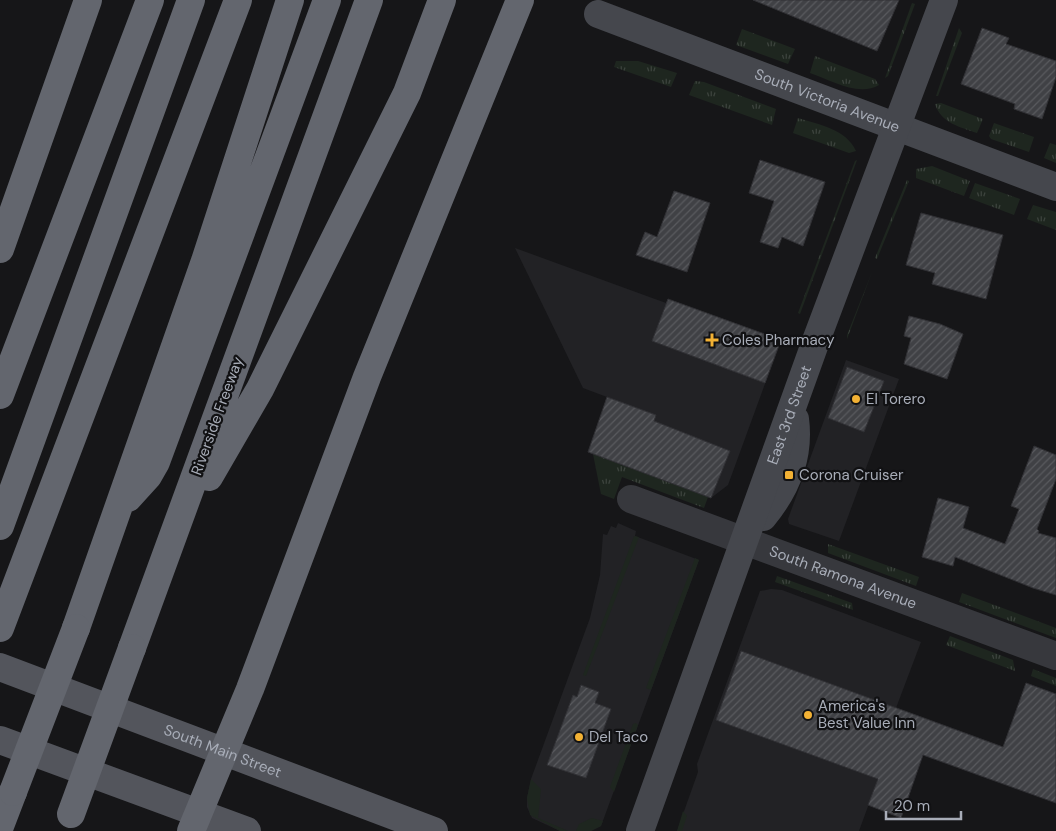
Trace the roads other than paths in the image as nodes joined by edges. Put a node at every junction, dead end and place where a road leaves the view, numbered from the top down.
1 (88, 0) edge
2 (150, 0) edge
3 (190, 0) edge
4 (238, 0) edge
5 (290, 0) edge
6 (327, 0) edge
7 (368, 0) edge
8 (442, 0) edge
9 (520, 0) edge
10 (536, 0) edge
11 (944, 0) edge
12 (598, 14) dead end
13 (898, 127) junction
14 (450, 173) junction
15 (1056, 187) edge
16 (0, 249) edge
17 (0, 395) edge
18 (631, 499) dead end
19 (120, 503) junction
20 (0, 526) edge
21 (747, 535) junction
22 (173, 539) junction
23 (0, 628) edge
24 (1056, 656) edge
25 (5, 669) edge
26 (0, 740) edge
27 (225, 751) junction
28 (68, 822) edge
29 (194, 822) edge
30 (0, 826) edge
31 (247, 831) edge
32 (434, 831) edge
33 (640, 831) edge

1 - 16 highway
2 - 17 highway
3 - 20 highway
4 - 23 highway
5 - 19 highway
6 - 19 highway
7 - 22 highway, Riverside Freeway
8 - 22 highway
9 - 14 highway
10 - 14 highway
11 - 13 street, East 3rd Street
12 - 13 street, South Victoria Avenue
13 - 15 street, South Victoria Avenue
13 - 21 street, East 3rd Street
14 - 27 highway
18 - 21 street, South Ramona Avenue
19 - 30 highway, bridge
21 - 24 street, South Ramona Avenue
21 - 33 street
22 - 28 highway, Riverside Freeway, bridge
25 - 27 main road, South Main Street
26 - 29 main road
27 - 29 highway
27 - 32 main road, South Main Street
29 - 31 main road

